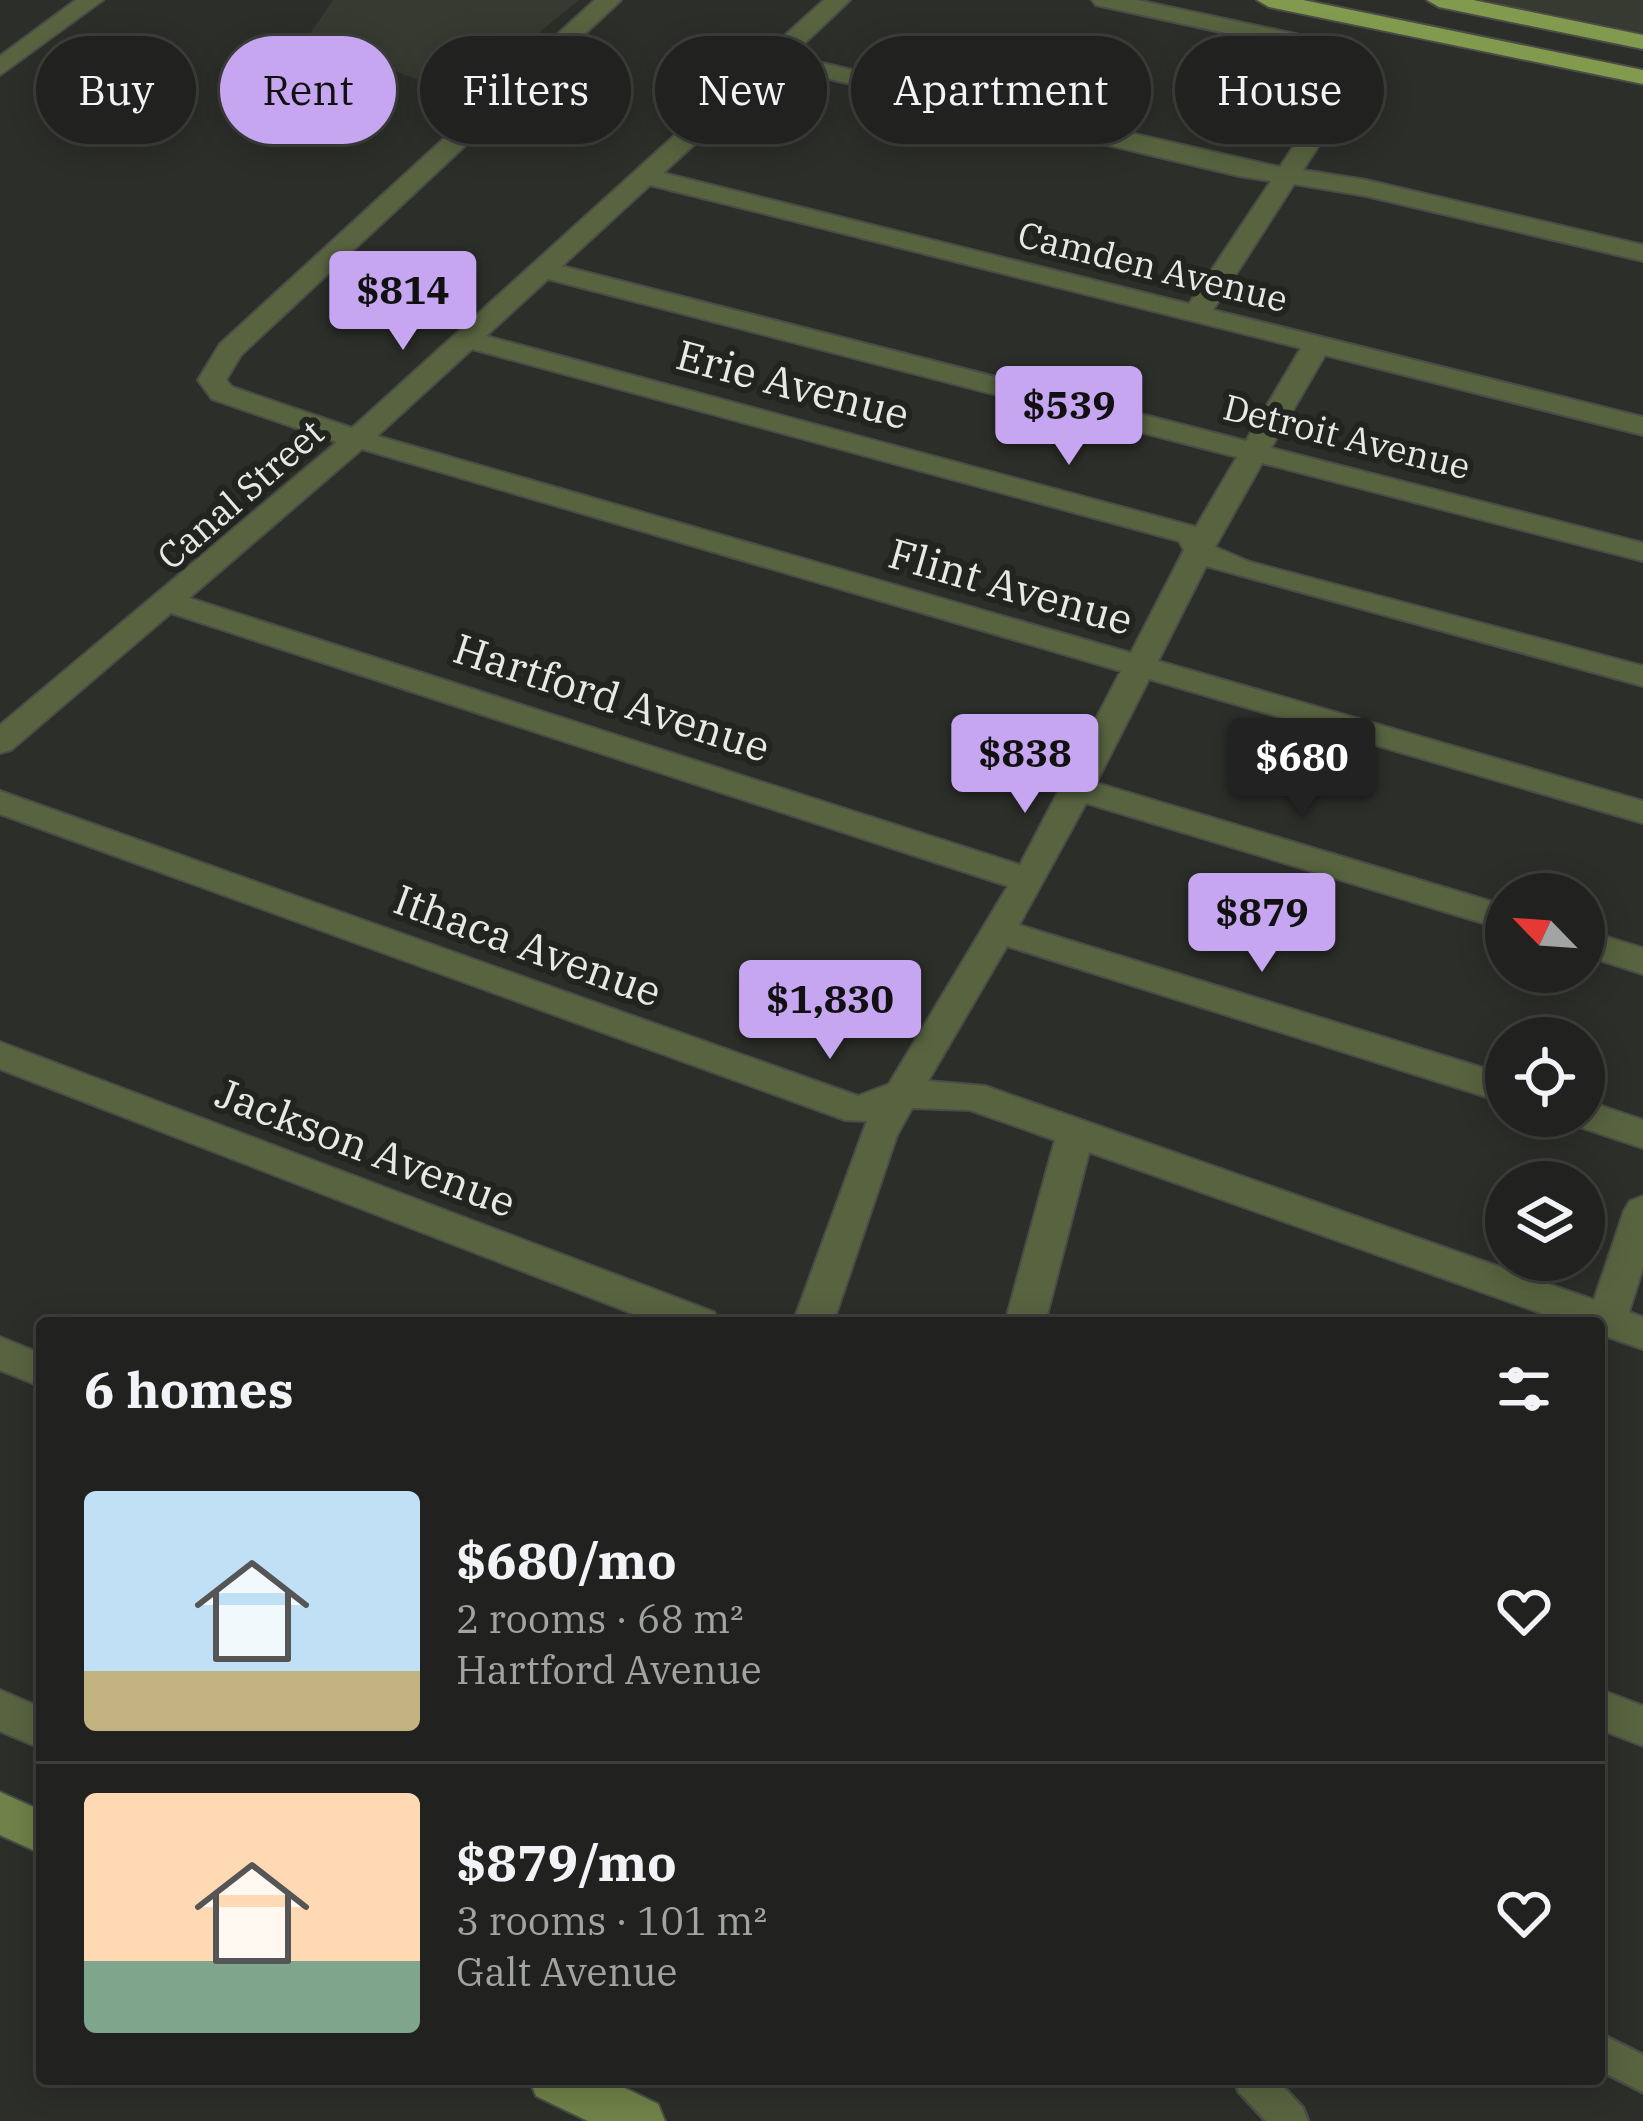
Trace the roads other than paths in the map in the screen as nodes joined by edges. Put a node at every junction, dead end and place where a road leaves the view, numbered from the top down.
1 (91, 0) edge
2 (609, 0) edge
3 (838, 0) edge
4 (1104, 0) edge
5 (1269, 0) edge
6 (1439, 0) edge
7 (800, 36) edge
8 (1642, 38) edge
9 (0, 68) edge
10 (827, 71) edge
11 (1643, 76) edge
12 (681, 144) edge
13 (645, 176) junction
14 (1285, 176) junction
15 (1643, 253) edge
16 (544, 270) junction
17 (1196, 313) junction
18 (466, 339) junction
19 (1317, 344) junction
20 (1643, 426) edge
21 (357, 440) junction
22 (1252, 451) junction
23 (1200, 552) junction
24 (1643, 552) edge
25 (170, 602) junction
26 (1137, 666) junction
27 (1643, 676) edge
28 (0, 742) edge
29 (1078, 789) junction
30 (0, 802) edge
31 (1643, 812) edge
32 (1025, 879) junction
33 (1485, 912) edge
34 (996, 930) junction
35 (1605, 949) edge
36 (1643, 961) edge
37 (0, 1055) edge
38 (1485, 1082) edge
39 (901, 1094) junction
40 (1605, 1121) edge
41 (1076, 1132) junction
42 (1643, 1134) edge
43 (1643, 1211) edge
44 (684, 1317) edge
45 (815, 1317) edge
46 (1027, 1317) edge
47 (1595, 1317) edge
48 (1606, 1321) joint
49 (1643, 1334) edge
50 (0, 1353) edge
51 (36, 1368) edge
52 (0, 1710) edge
53 (1605, 1711) edge
54 (36, 1726) edge
55 (1643, 1726) edge
56 (0, 1813) edge
57 (36, 1830) edge
58 (1605, 2053) edge
59 (1643, 2074) edge
60 (566, 2085) edge
61 (1257, 2085) edge
62 (641, 2121) edge
63 (1290, 2121) edge

1 - 9 street
2 - 21 street, Flint Avenue
3 - 7 street, Canal Street
4 - 14 street
5 - 11 main road
6 - 8 main road
10 - 14 street
12 - 13 street, Canal Street
13 - 16 street, Canal Street
13 - 17 street, Camden Avenue
14 - 15 street
14 - 17 street
16 - 18 street, Canal Street
16 - 22 street, Detroit Avenue
17 - 19 street, Camden Avenue
18 - 21 street, Canal Street
18 - 23 street, Erie Avenue
19 - 20 street, Camden Avenue
19 - 22 street
21 - 25 street, Canal Street
21 - 26 street, Flint Avenue
22 - 23 street
22 - 24 street, Detroit Avenue
23 - 26 street
23 - 27 street, Erie Avenue
25 - 28 street, Canal Street
25 - 32 street, Hartford Avenue
26 - 29 street
26 - 31 street, Flint Avenue
29 - 32 street
29 - 33 street
30 - 39 street, Ithaca Avenue
32 - 34 street
34 - 38 street
34 - 39 street
35 - 36 street
37 - 44 street, Jackson Avenue
39 - 41 street, Ithaca Avenue
39 - 45 street
40 - 42 street
41 - 46 street
41 - 47 street, Ithaca Avenue
43 - 48 street
48 - 49 street, Ithaca Avenue
50 - 51 street
52 - 54 street
53 - 55 street
56 - 57 street
58 - 59 lane
60 - 62 street
61 - 63 lane

